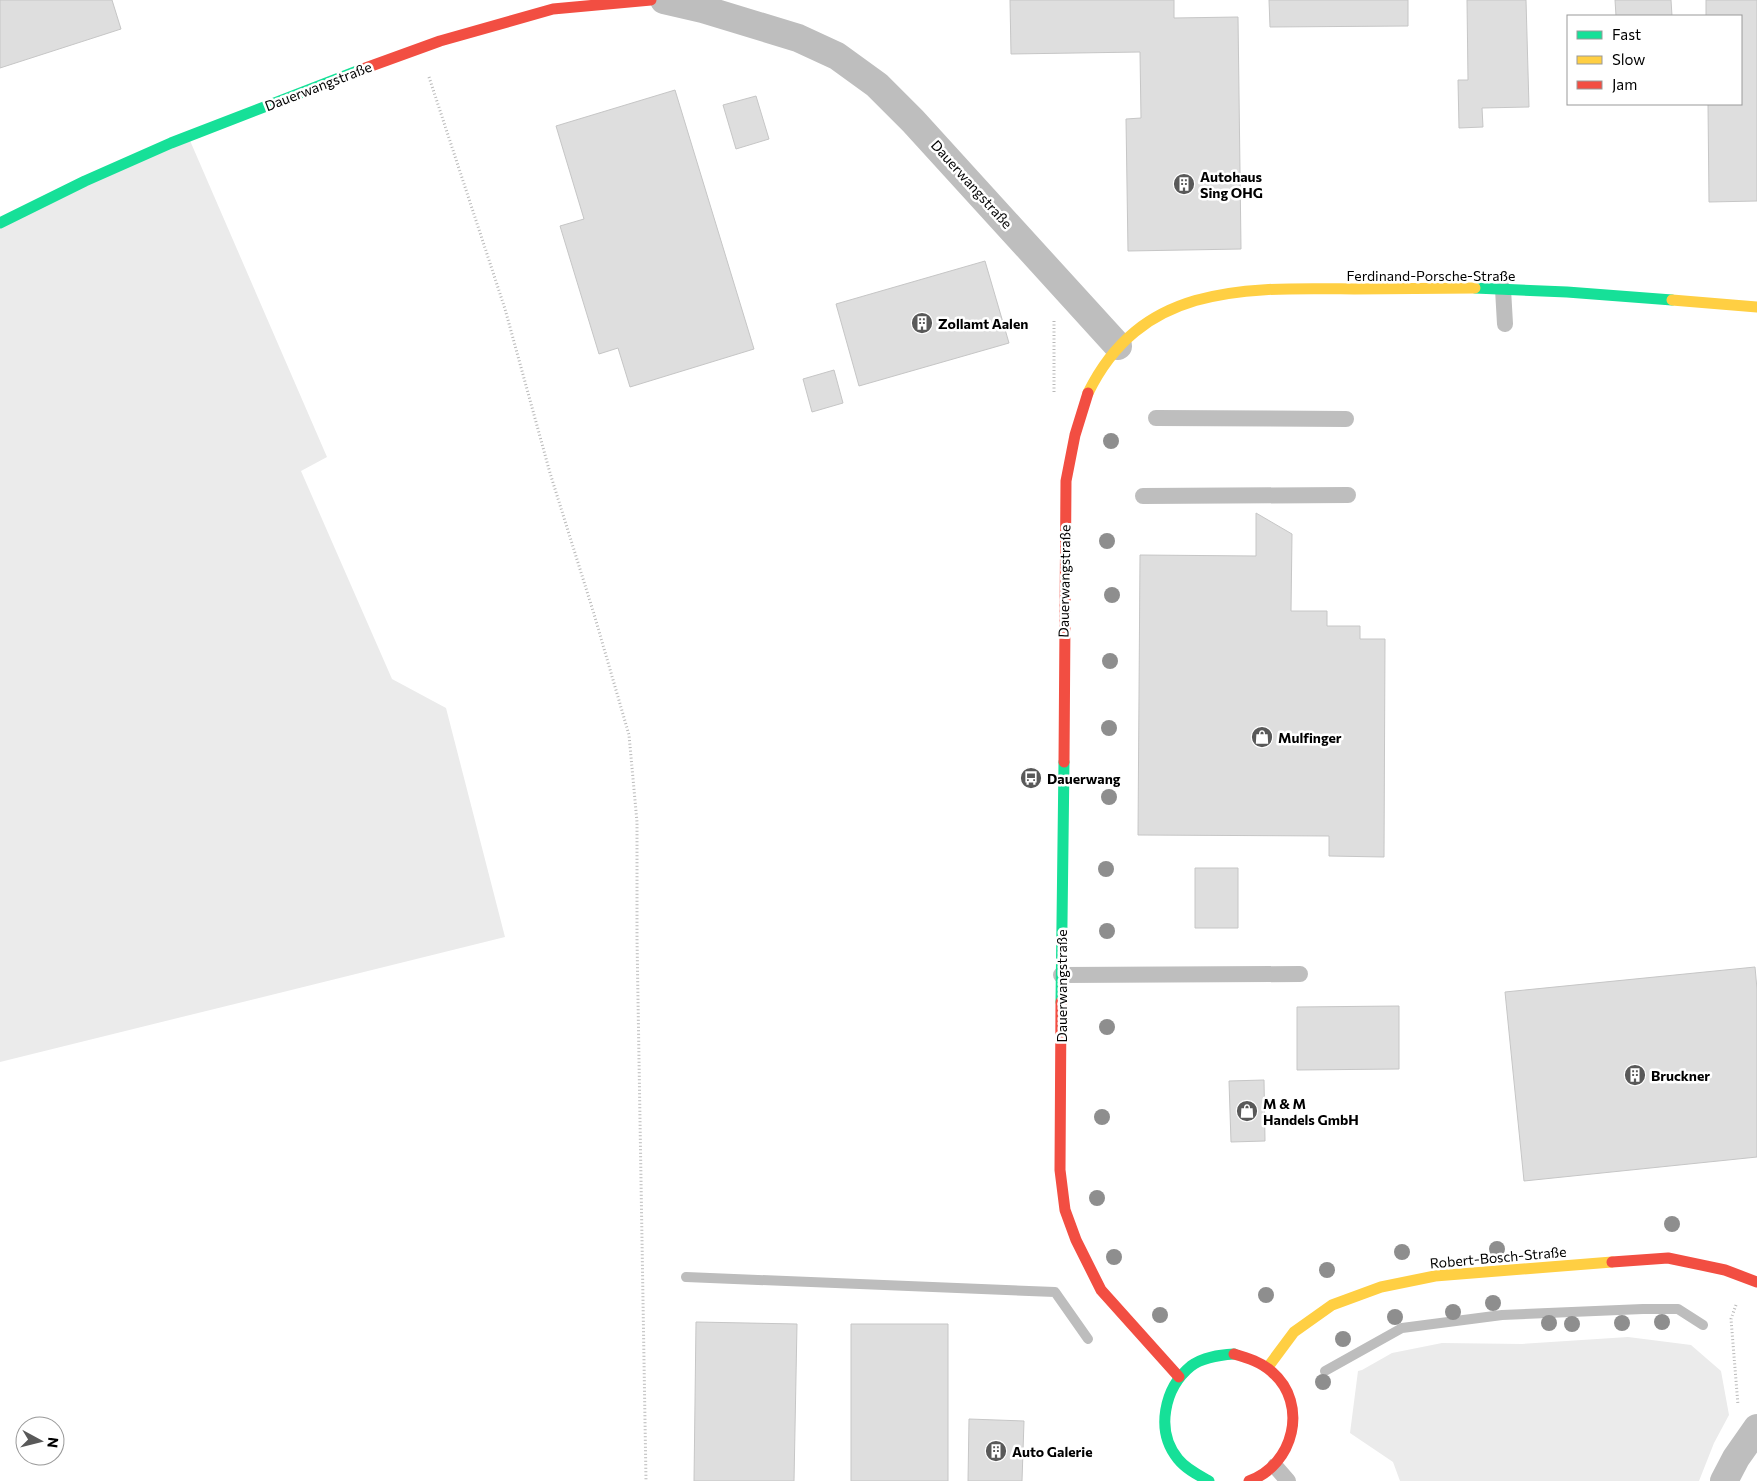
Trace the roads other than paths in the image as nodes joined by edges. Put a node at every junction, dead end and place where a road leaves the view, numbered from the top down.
1 (651, 0) edge
2 (664, 0) edge
3 (0, 222) edge
4 (1503, 289) junction
5 (1757, 307) edge
6 (1505, 324) dead end
7 (1118, 346) junction
8 (1156, 418) dead end
9 (1346, 419) dead end
10 (1143, 496) dead end
11 (1348, 496) dead end
12 (1061, 974) junction
13 (1300, 974) dead end
14 (1757, 1282) edge
15 (1268, 1367) junction
16 (1180, 1377) junction
17 (1754, 1431) edge
18 (1275, 1466) junction
19 (1192, 1477) edge
20 (1209, 1481) edge
21 (1249, 1481) edge
22 (1288, 1481) edge
23 (1724, 1481) edge

1 - 3 street, Dauerwangstraße
2 - 7 street, Dauerwangstraße
4 - 5 street, Ferdinand-Porsche-Straße
4 - 6 lane
4 - 7 street, Ferdinand-Porsche-Straße
7 - 12 street, Dauerwangstraße
8 - 9 lane
10 - 11 lane
12 - 13 lane
12 - 16 street, Dauerwangstraße
14 - 15 street, Robert-Bosch-Straße
15 - 16 street
15 - 18 street
16 - 19 street
17 - 23 street
18 - 21 street
18 - 22 lane
19 - 20 street

